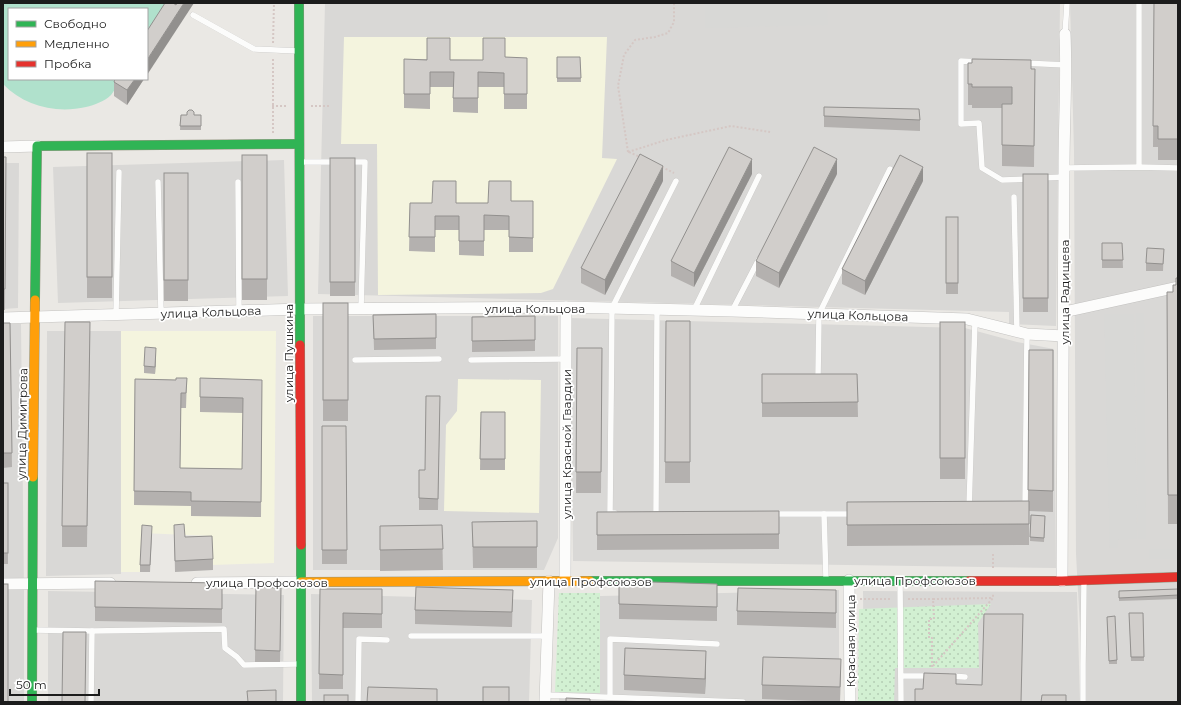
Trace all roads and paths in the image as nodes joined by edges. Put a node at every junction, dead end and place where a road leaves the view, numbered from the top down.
1 (274, 3) edge
2 (299, 3) edge
3 (674, 3) edge
4 (1067, 3) edge
5 (1139, 3) edge
6 (193, 15) dead end
7 (1065, 34) joint
8 (273, 51) junction
9 (299, 51) junction
10 (983, 62) edge
11 (1014, 63) edge
12 (1066, 65) junction
13 (770, 132) dead end
14 (299, 144) junction
15 (272, 145) junction
16 (37, 146) junction
17 (3, 147) edge
18 (628, 152) junction
19 (641, 158) edge
20 (299, 162) junction
21 (661, 167) edge
22 (1139, 167) junction
23 (890, 168) dead end
24 (1178, 168) edge
25 (119, 172) dead end
26 (1064, 173) junction
27 (680, 176) dead end
28 (759, 176) dead end
29 (676, 181) dead end
30 (158, 182) dead end
31 (238, 182) dead end
32 (1014, 197) dead end
33 (761, 256) edge
34 (1178, 287) edge
35 (566, 307) junction
36 (612, 308) junction
37 (300, 309) junction
38 (361, 309) junction
39 (657, 309) junction
40 (694, 310) junction
41 (239, 311) junction
42 (732, 311) junction
43 (1064, 312) junction
44 (161, 313) junction
45 (819, 314) junction
46 (116, 315) junction
47 (36, 317) junction
48 (3, 318) edge
49 (975, 321) junction
50 (1022, 333) junction
51 (1064, 336) junction
52 (566, 359) junction
53 (355, 360) dead end
54 (439, 360) dead end
55 (472, 360) dead end
56 (818, 377) edge
57 (1017, 511) edge
58 (962, 512) edge
59 (969, 512) junction
60 (977, 512) edge
61 (618, 513) edge
62 (649, 514) edge
63 (656, 514) junction
64 (664, 514) edge
65 (768, 514) edge
66 (824, 514) junction
67 (862, 514) edge
68 (993, 554) dead end
69 (1178, 577) edge
70 (850, 580) junction
71 (900, 580) junction
72 (993, 580) junction
73 (1084, 580) junction
74 (549, 581) junction
75 (565, 581) junction
76 (826, 581) junction
77 (1062, 581) junction
78 (301, 582) junction
79 (119, 583) edge
80 (183, 583) edge
81 (3, 584) edge
82 (31, 584) junction
83 (993, 598) junction
84 (850, 599) junction
85 (900, 599) junction
86 (933, 599) junction
87 (31, 630) junction
88 (92, 631) junction
89 (411, 636) dead end
90 (547, 636) junction
91 (387, 640) dead end
92 (717, 644) dead end
93 (301, 664) junction
94 (932, 666) junction
95 (901, 676) junction
96 (932, 676) junction
97 (939, 676) edge
98 (946, 676) edge
99 (965, 677) dead end
100 (610, 697) junction
101 (545, 698) edge
102 (32, 702) edge
103 (91, 702) edge
104 (301, 702) edge
105 (358, 702) edge
106 (743, 702) edge
107 (850, 702) edge
108 (901, 702) edge
109 (1083, 702) edge

1 - 8 path
2 - 9 main road, улица Пушкина
3 - 18 path
4 - 7 lane, улица Радищева
5 - 22 lane
6 - 8 lane
7 - 12 street, улица Радищева
8 - 9 lane
8 - 15 path
9 - 14 main road, улица Пушкина
10 - 26 lane
11 - 12 lane
12 - 26 street, улица Радищева
13 - 18 path
14 - 15 main road
14 - 20 main road, улица Пушкина
15 - 16 main road
16 - 17 street
16 - 47 main road, улица Димитрова
18 - 19 path
20 - 37 main road, улица Пушкина
20 - 38 lane
21 - 27 path
22 - 24 lane
22 - 26 lane
23 - 45 lane
25 - 46 lane
26 - 43 street, улица Радищева
28 - 40 lane
29 - 36 lane
30 - 44 lane
31 - 41 lane
32 - 50 lane
33 - 42 lane
34 - 43 street
35 - 36 street, улица Кольцова
35 - 38 street, улица Кольцова
35 - 52 street, улица Красной Гвардии
36 - 39 street, улица Кольцова
36 - 61 lane
37 - 38 street, улица Кольцова
37 - 41 street, улица Кольцова
37 - 78 main road, улица Пушкина
39 - 40 street, улица Кольцова
39 - 63 lane
40 - 42 street, улица Кольцова
41 - 44 street, улица Кольцова
42 - 45 street, улица Кольцова
43 - 51 street, улица Радищева
44 - 46 street, улица Кольцова
45 - 49 street, улица Кольцова
45 - 56 lane
46 - 47 street, улица Кольцова
47 - 48 street, улица Кольцова
47 - 82 main road, улица Димитрова
49 - 50 street, улица Кольцова
49 - 59 lane
50 - 51 street, улица Кольцова
50 - 57 lane
51 - 77 street, улица Радищева
52 - 55 lane
52 - 75 street, улица Красной Гвардии
53 - 54 lane
58 - 59 lane
59 - 60 lane
62 - 63 lane
63 - 64 lane
65 - 66 lane
66 - 67 lane
66 - 76 lane
68 - 72 path
69 - 73 main road, улица Профсоюзов
70 - 71 main road, улица Профсоюзов
70 - 76 main road, улица Профсоюзов
70 - 84 street, Красная улица
71 - 72 main road, улица Профсоюзов
71 - 85 lane
72 - 77 main road, улица Профсоюзов
72 - 83 path
73 - 77 main road, улица Профсоюзов
73 - 109 lane
74 - 75 main road, улица Профсоюзов
74 - 78 main road, улица Профсоюзов
74 - 90 street
75 - 76 main road, улица Профсоюзов
78 - 80 street, улица Профсоюзов
78 - 93 main road, улица Пушкина
79 - 82 street
81 - 82 street
82 - 87 main road, улица Димитрова
83 - 86 path
83 - 94 path
84 - 85 path
84 - 107 street, Красная улица
85 - 86 path
85 - 95 lane
86 - 94 path
87 - 88 lane
87 - 102 main road, улица Димитрова
88 - 93 lane
88 - 103 lane
89 - 90 lane
90 - 101 street
91 - 105 lane
92 - 100 lane
93 - 104 main road, улица Пушкина
94 - 96 path
95 - 96 lane
95 - 108 lane
96 - 97 lane
98 - 99 lane
100 - 101 lane
100 - 106 lane

